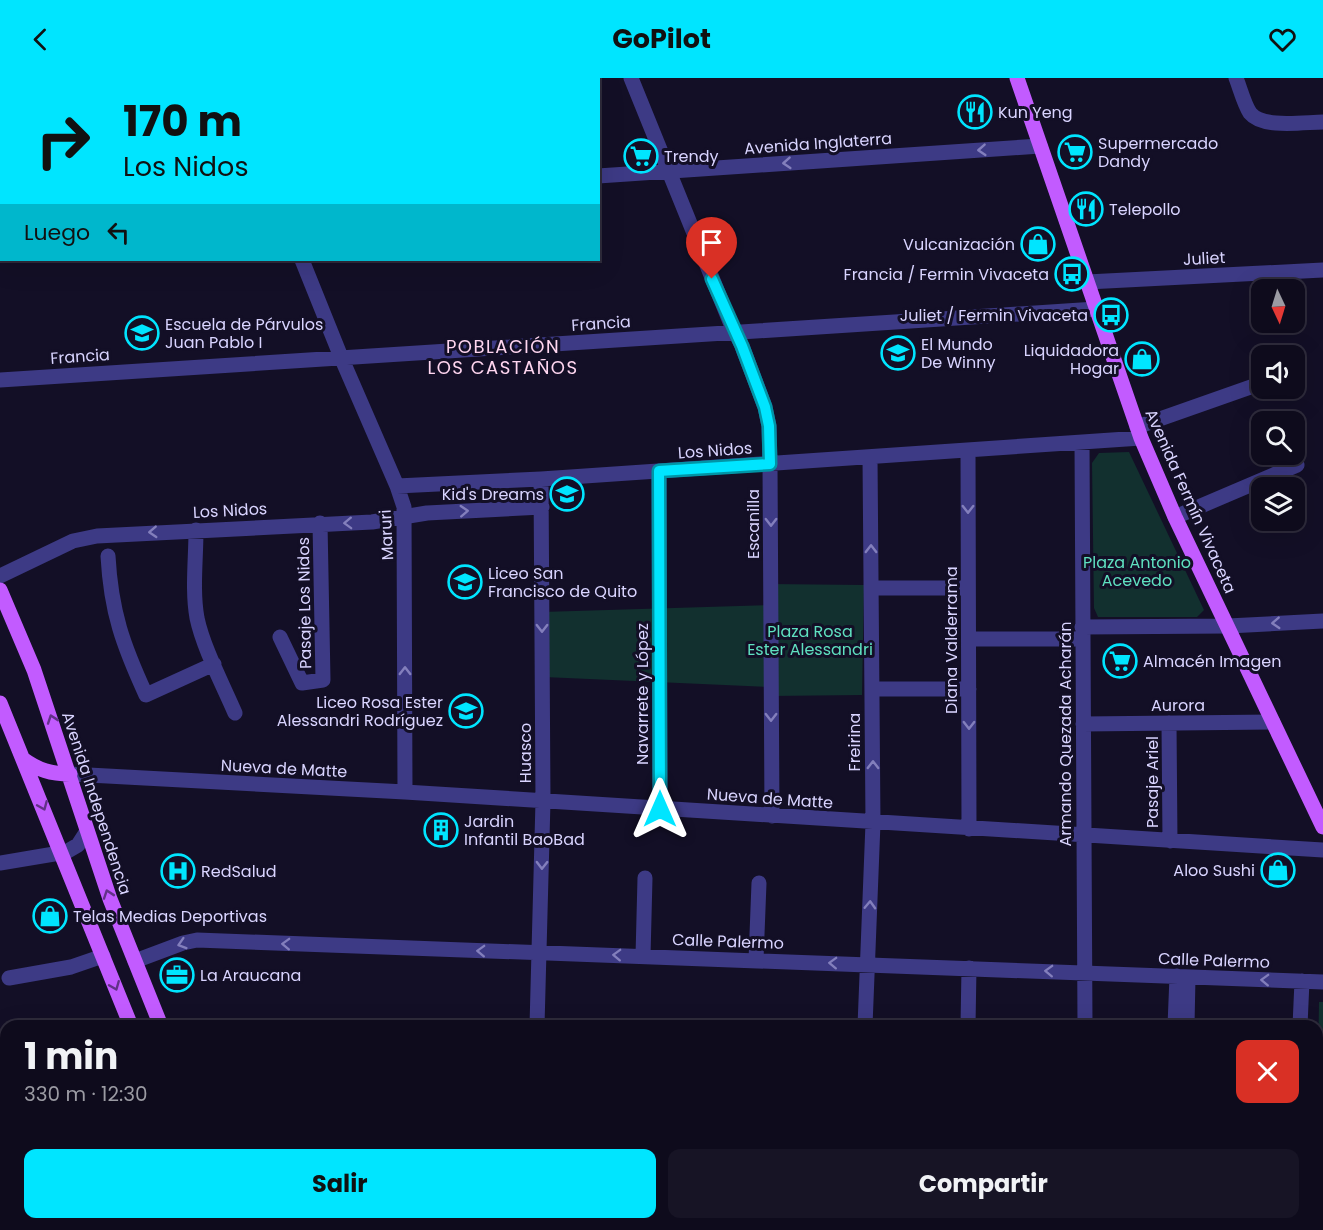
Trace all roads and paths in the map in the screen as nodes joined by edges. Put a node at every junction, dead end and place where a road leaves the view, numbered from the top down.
1 (631, 78) edge
2 (1017, 78) edge
3 (1236, 78) edge
4 (1323, 122) edge
5 (1040, 146) junction
6 (669, 172) junction
7 (600, 176) edge
8 (302, 261) edge
9 (1323, 270) edge
10 (1087, 282) junction
11 (1096, 309) junction
12 (735, 332) junction
13 (341, 357) junction
14 (0, 380) edge
15 (1251, 387) edge
16 (1139, 433) junction
17 (1082, 442) junction
18 (968, 450) junction
19 (870, 457) junction
20 (770, 464) junction
21 (1297, 465) dead end
22 (659, 471) junction
23 (541, 479) junction
24 (398, 486) junction
25 (542, 507) junction
26 (406, 517) junction
27 (1175, 517) junction
28 (320, 524) junction
29 (196, 530) junction
30 (108, 556) dead end
31 (0, 576) edge
32 (871, 588) junction
33 (968, 588) junction
34 (0, 590) edge
35 (1323, 621) edge
36 (1228, 626) junction
37 (1082, 633) junction
38 (280, 637) dead end
39 (969, 639) junction
40 (214, 664) junction
41 (872, 689) junction
42 (969, 689) junction
43 (0, 703) edge
44 (235, 713) dead end
45 (1273, 722) junction
46 (1169, 723) junction
47 (1083, 724) junction
48 (23, 759) junction
49 (70, 774) junction
50 (405, 792) junction
51 (543, 801) junction
52 (660, 809) junction
53 (772, 816) junction
54 (873, 823) junction
55 (1323, 827) edge
56 (969, 829) junction
57 (87, 831) junction
58 (1083, 836) junction
59 (1170, 841) junction
60 (1323, 850) edge
61 (62, 854) junction
62 (0, 863) edge
63 (645, 878) dead end
64 (759, 883) dead end
65 (540, 953) junction
66 (103, 956) junction
67 (643, 956) junction
68 (756, 960) junction
69 (135, 961) junction
70 (867, 964) junction
71 (969, 968) junction
72 (1084, 972) junction
73 (1182, 976) junction
74 (9, 978) dead end
75 (1302, 981) junction
76 (1323, 982) edge
77 (129, 1020) edge
78 (159, 1020) edge
79 (537, 1020) edge
80 (865, 1020) edge
81 (968, 1020) edge
82 (1085, 1020) edge
83 (1181, 1020) edge
84 (1300, 1020) edge

1 - 6 street, Escanilla
2 - 5 main road, Avenida Fermín Vivaceta
3 - 4 street
5 -> 6 street, Avenida Inglaterra
5 - 10 main road, Avenida Fermín Vivaceta
6 - 7 street, Avenida Inglaterra
6 - 12 street, Escanilla
8 - 13 street, Maruri
9 - 10 street, Juliet
10 - 11 main road, Avenida Fermín Vivaceta
11 - 12 street, Francia
11 - 16 main road, Avenida Fermín Vivaceta
12 - 13 street, Francia
12 - 20 street, Escanilla
13 - 14 street, Francia
13 - 24 street, Maruri
15 - 16 street, Los Nidos
16 - 17 street, Los Nidos
16 - 27 main road, Avenida Fermín Vivaceta
17 - 18 street, Los Nidos
17 - 37 street, Armando Quezada Acharán
18 - 19 street, Los Nidos
18 -> 33 street, Diana Valderrama
19 - 20 street, Los Nidos
32 -> 19 street, Freirina
20 - 22 street, Los Nidos
20 -> 53 street, Escanilla
21 - 27 street
22 - 23 street, Los Nidos
22 - 52 street, Navarrete y López
23 - 24 street, Los Nidos
23 - 25 street, Huasco
24 - 26 street, Maruri
26 -> 25 street, Los Nidos
25 -> 51 street, Huasco
26 -> 28 street, Los Nidos
50 -> 26 street, Maruri
27 - 36 main road, Avenida Fermín Vivaceta
28 - 29 street, Los Nidos
28 - 38 street, Pasaje Los Nidos
29 -> 31 street, Los Nidos
29 - 40 street
30 - 40 street
32 - 33 street
32 - 41 street, Freirina
33 - 39 street, Diana Valderrama
49 -> 34 main road, Avenida Independencia
35 -> 36 street
36 - 37 street
36 - 45 main road, Avenida Fermín Vivaceta
37 - 39 street
37 - 47 street, Armando Quezada Acharán
39 - 42 street, Diana Valderrama
40 - 44 street
41 - 42 street
54 -> 41 street, Freirina
42 -> 56 street, Diana Valderrama
43 - 48 main road
45 - 46 street, Aurora
45 - 55 main road, Avenida Fermín Vivaceta
46 - 47 street, Aurora
46 - 59 street, Pasaje Ariel
47 - 58 street, Armando Quezada Acharán
48 - 49 main road
48 -> 61 main road
49 - 50 street, Nueva de Matte
49 - 57 main road, Avenida Independencia
50 - 51 street, Nueva de Matte
51 - 52 street, Nueva de Matte
51 -> 65 street, Huasco
52 - 53 street, Nueva de Matte
53 - 54 street, Nueva de Matte
54 - 56 street, Nueva de Matte
70 -> 54 street, Freirina
56 - 58 street, Nueva de Matte
57 - 61 street
69 -> 57 main road, Avenida Independencia
58 - 59 street, Nueva de Matte
58 - 72 street, Armando Quezada Acharán
59 - 60 street, Nueva de Matte
61 - 62 street
61 - 66 main road
63 - 67 street
64 - 68 street
67 -> 65 street, Calle Palermo
65 -> 69 street, Calle Palermo
65 - 79 street, Huasco
66 - 74 street
66 -> 77 main road
67 - 68 street, Calle Palermo
70 -> 68 street, Calle Palermo
69 - 78 main road, Avenida Independencia
70 - 71 street, Calle Palermo
70 - 80 street, Freirina
72 -> 71 street, Calle Palermo
71 - 81 street
72 - 73 street, Calle Palermo
72 - 82 street, Armando Quezada Acharán
75 -> 73 street, Calle Palermo
73 - 83 street
75 - 76 street, Calle Palermo
75 - 84 street

